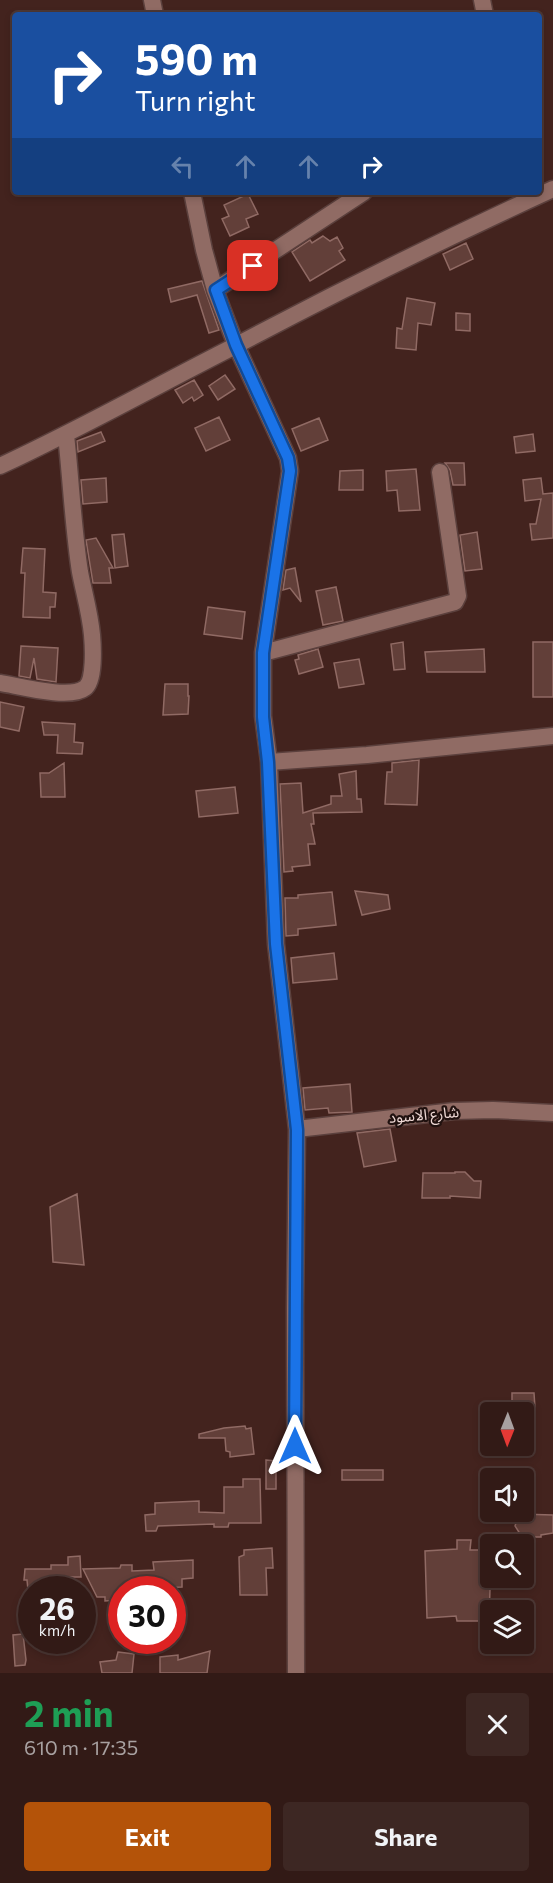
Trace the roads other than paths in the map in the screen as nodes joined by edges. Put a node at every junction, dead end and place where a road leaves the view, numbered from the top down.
1 (193, 195) edge
2 (359, 195) edge
3 (540, 195) edge
4 (216, 290) junction
5 (236, 345) junction
6 (66, 435) junction
7 (0, 466) edge
8 (440, 472) dead end
9 (263, 653) junction
10 (0, 683) edge
11 (553, 736) edge
12 (268, 762) junction
13 (553, 1113) edge
14 (297, 1130) junction
15 (296, 1673) edge

1 - 4 street
2 - 4 street
3 - 5 street
4 - 5 street
5 - 6 street
5 - 9 street
6 - 7 street
6 - 10 street
8 - 9 street
9 - 12 street
11 - 12 street
12 - 14 street
13 - 14 street, شارع الاسود
14 - 15 street

